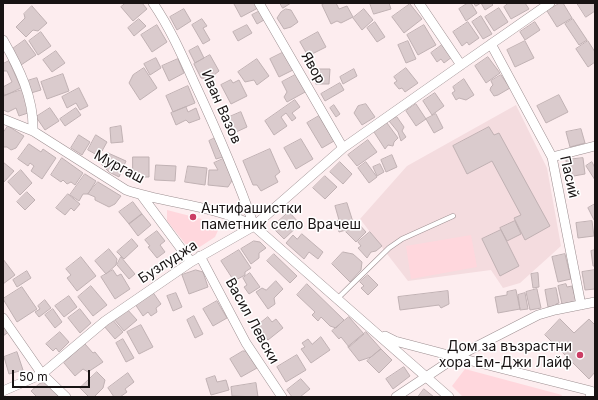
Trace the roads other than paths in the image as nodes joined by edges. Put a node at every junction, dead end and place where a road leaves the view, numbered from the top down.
1 (153, 3) edge
2 (259, 3) edge
3 (419, 3) edge
4 (550, 3) edge
5 (3, 40) edge
6 (491, 44) junction
7 (461, 65) junction
8 (3, 119) edge
9 (33, 131) junction
10 (595, 146) edge
11 (343, 148) junction
12 (552, 157) junction
13 (142, 196) junction
14 (453, 216) dead end
15 (254, 226) junction
16 (200, 256) junction
17 (191, 262) junction
18 (337, 300) junction
19 (595, 302) edge
20 (581, 305) junction
21 (3, 318) edge
22 (375, 331) junction
23 (456, 357) junction
24 (42, 374) junction
25 (426, 376) junction
26 (3, 391) edge
27 (592, 393) edge
28 (66, 397) edge
29 (282, 397) edge
30 (396, 397) edge
31 (450, 397) edge

1 - 15 street, Иван Вазов
2 - 11 street, Явор
3 - 7 street
4 - 6 street, Бузлуджа
5 - 9 street
6 - 7 street, Бузлуджа
6 - 12 street, Пасий
7 - 11 street, Бузлуджа
8 - 9 street, Мургаш
9 - 13 street, Мургаш
10 - 12 street
11 - 15 street, Бузлуджа
12 - 20 street, Пасий
13 - 15 street, Мургаш
13 - 17 street
14 - 18 lane
15 - 16 street, Бузлуджа
15 - 18 street
16 - 17 street, Бузлуджа
16 - 29 street, Васил Левски
17 - 24 street, Бузлуджа
18 - 22 street
19 - 20 street
20 - 23 street
21 - 24 street
22 - 23 street
22 - 25 street
23 - 25 street
23 - 27 street
24 - 26 street, Бузлуджа
24 - 28 street
25 - 30 street
25 - 31 street

